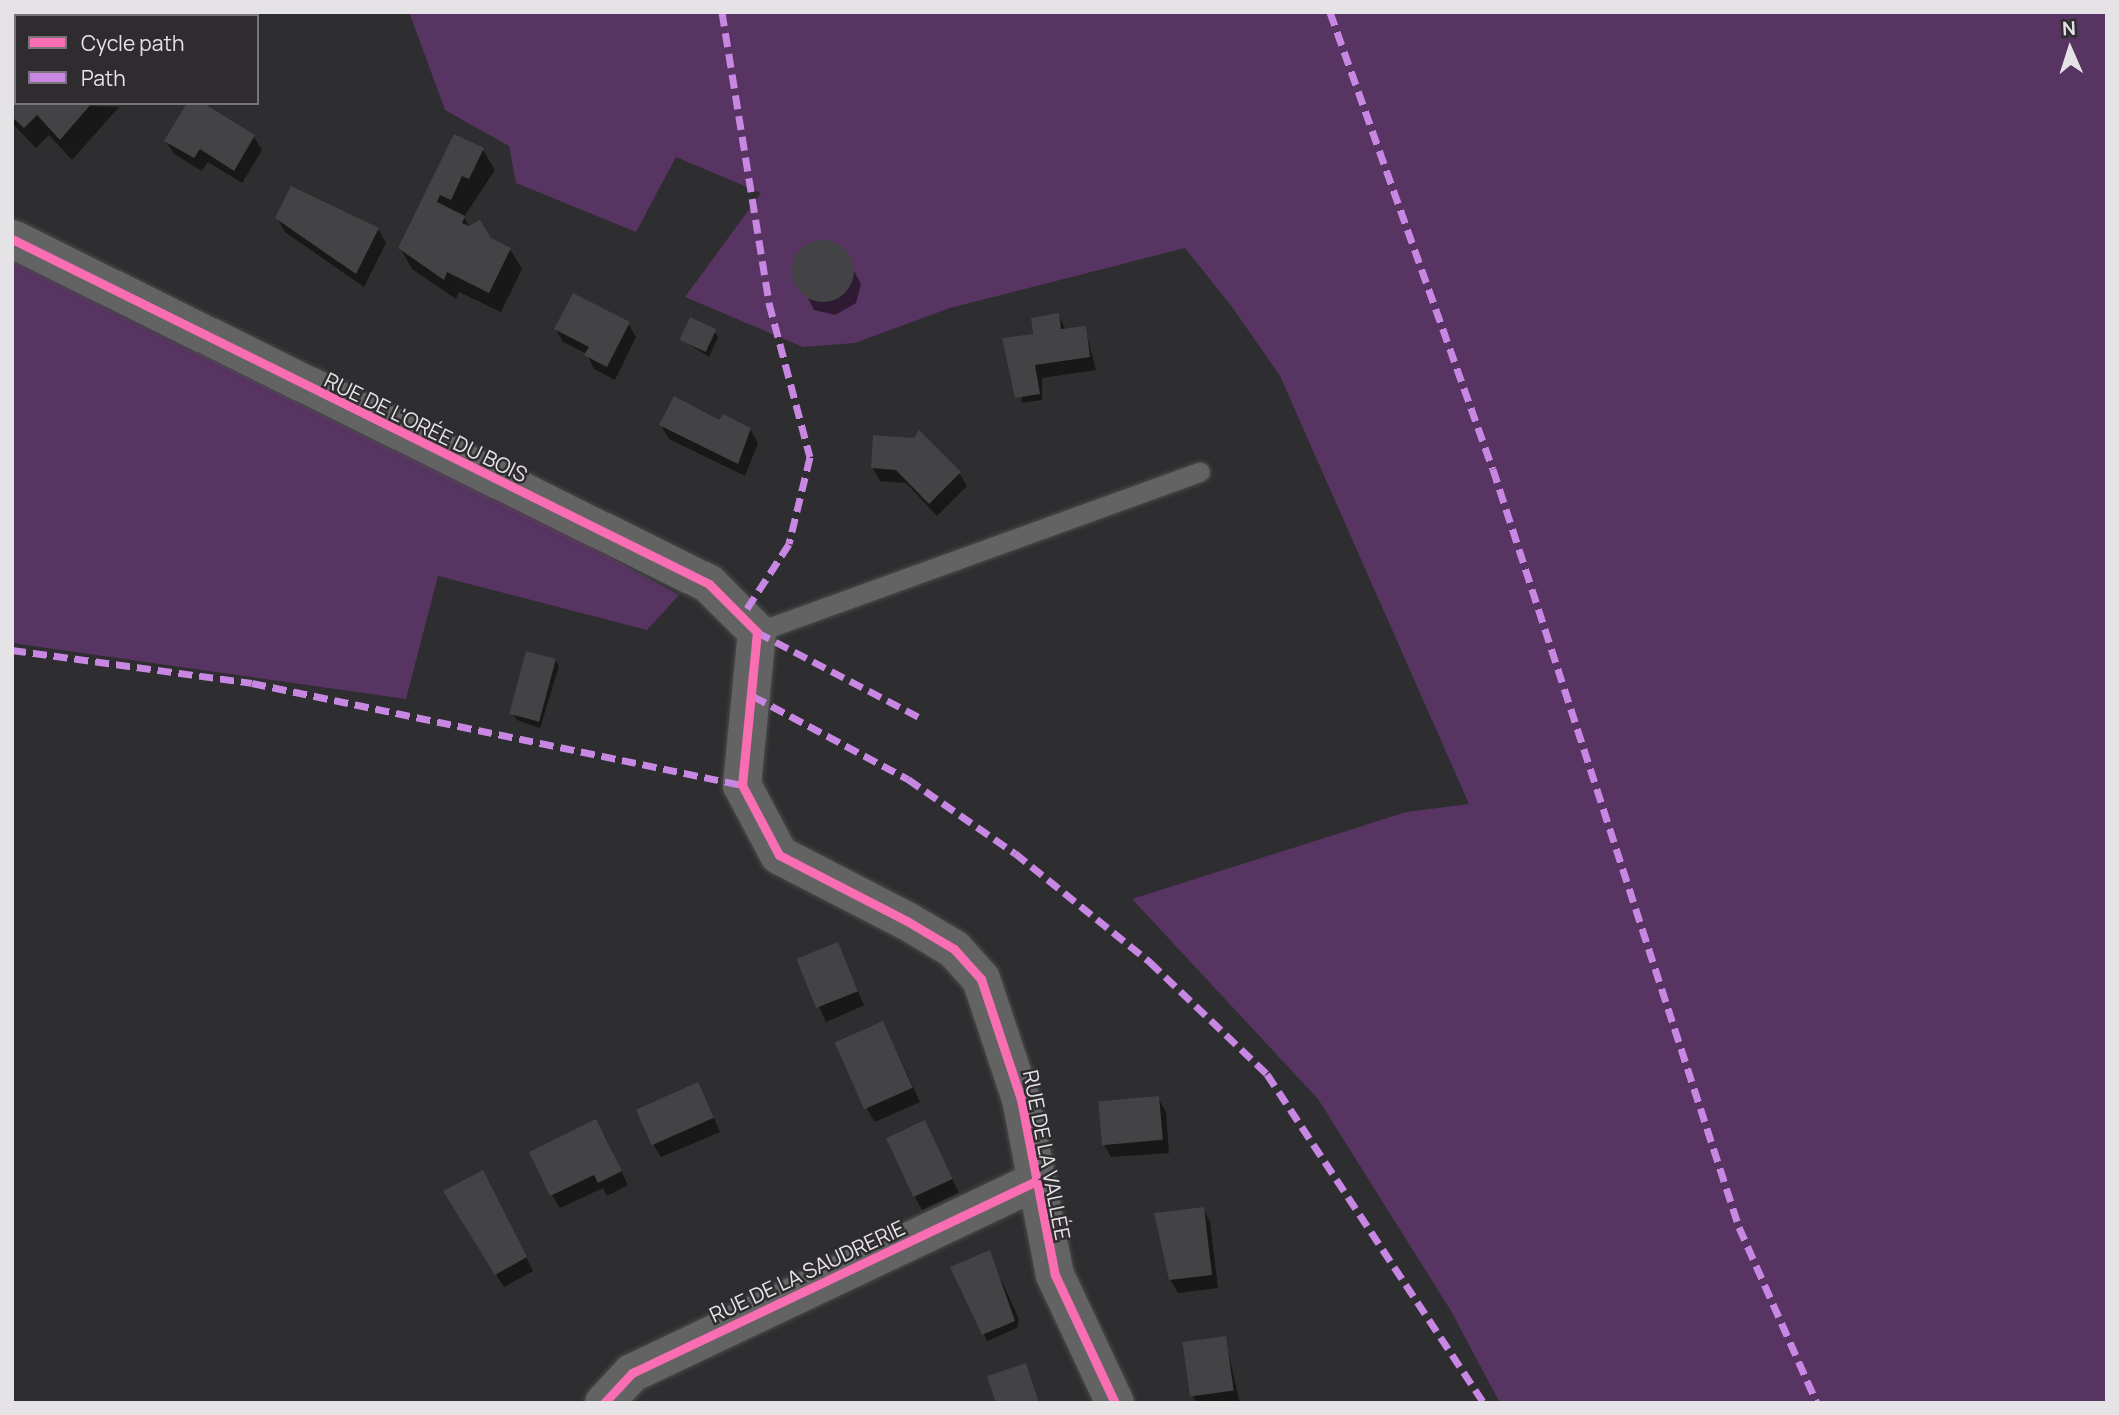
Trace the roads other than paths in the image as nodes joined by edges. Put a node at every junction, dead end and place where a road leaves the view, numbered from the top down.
1 (12, 239) edge
2 (1200, 472) dead end
3 (757, 632) junction
4 (1034, 1182) junction
5 (604, 1403) edge
6 (1115, 1403) edge

1 - 3 street, RUE DE L'ORÉE DU BOIS
2 - 3 lane
3 - 4 street, RUE DE LA VALLÉE
4 - 5 street, RUE DE LA SAUDRERIE
4 - 6 street, RUE DE LA VALLÉE

